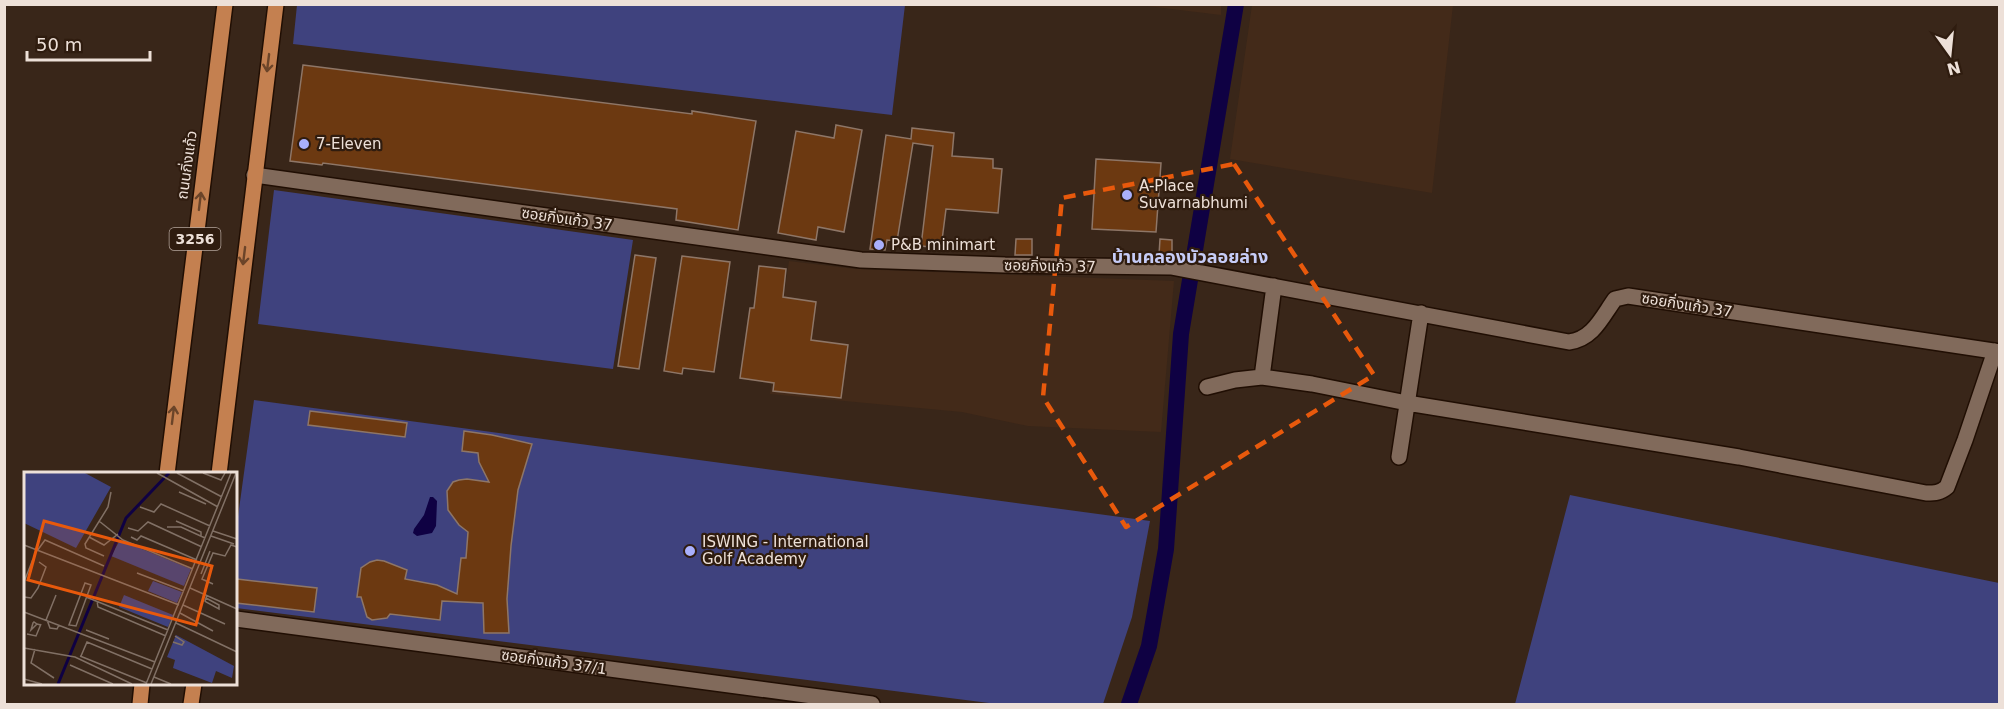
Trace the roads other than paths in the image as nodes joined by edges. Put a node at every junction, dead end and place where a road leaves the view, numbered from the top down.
1 (225, 4) edge
2 (276, 4) edge
3 (254, 175) junction
4 (1274, 286) junction
5 (1421, 313) junction
6 (1997, 351) edge
7 (1262, 376) junction
8 (1207, 387) dead end
9 (1407, 403) junction
10 (1398, 457) dead end
11 (166, 472) edge
12 (219, 472) edge
13 (237, 619) edge
14 (142, 685) edge
15 (194, 685) edge
16 (140, 705) edge
17 (191, 705) edge
18 (872, 705) edge

11 -> 1 main road, ถนนกิ่งแก้ว / 3256
2 -> 3 main road
3 - 4 street, ซอยกิ่งแก้ว 37
3 -> 12 main road
4 - 5 street, ซอยกิ่งแก้ว 37
4 - 7 street
5 - 6 street, ซอยกิ่งแก้ว 37
5 - 9 street
6 - 9 street
7 - 8 street
7 - 9 street
9 - 10 street
13 - 18 street, ซอยกิ่งแก้ว 37/1
14 - 16 main road
15 - 17 main road

